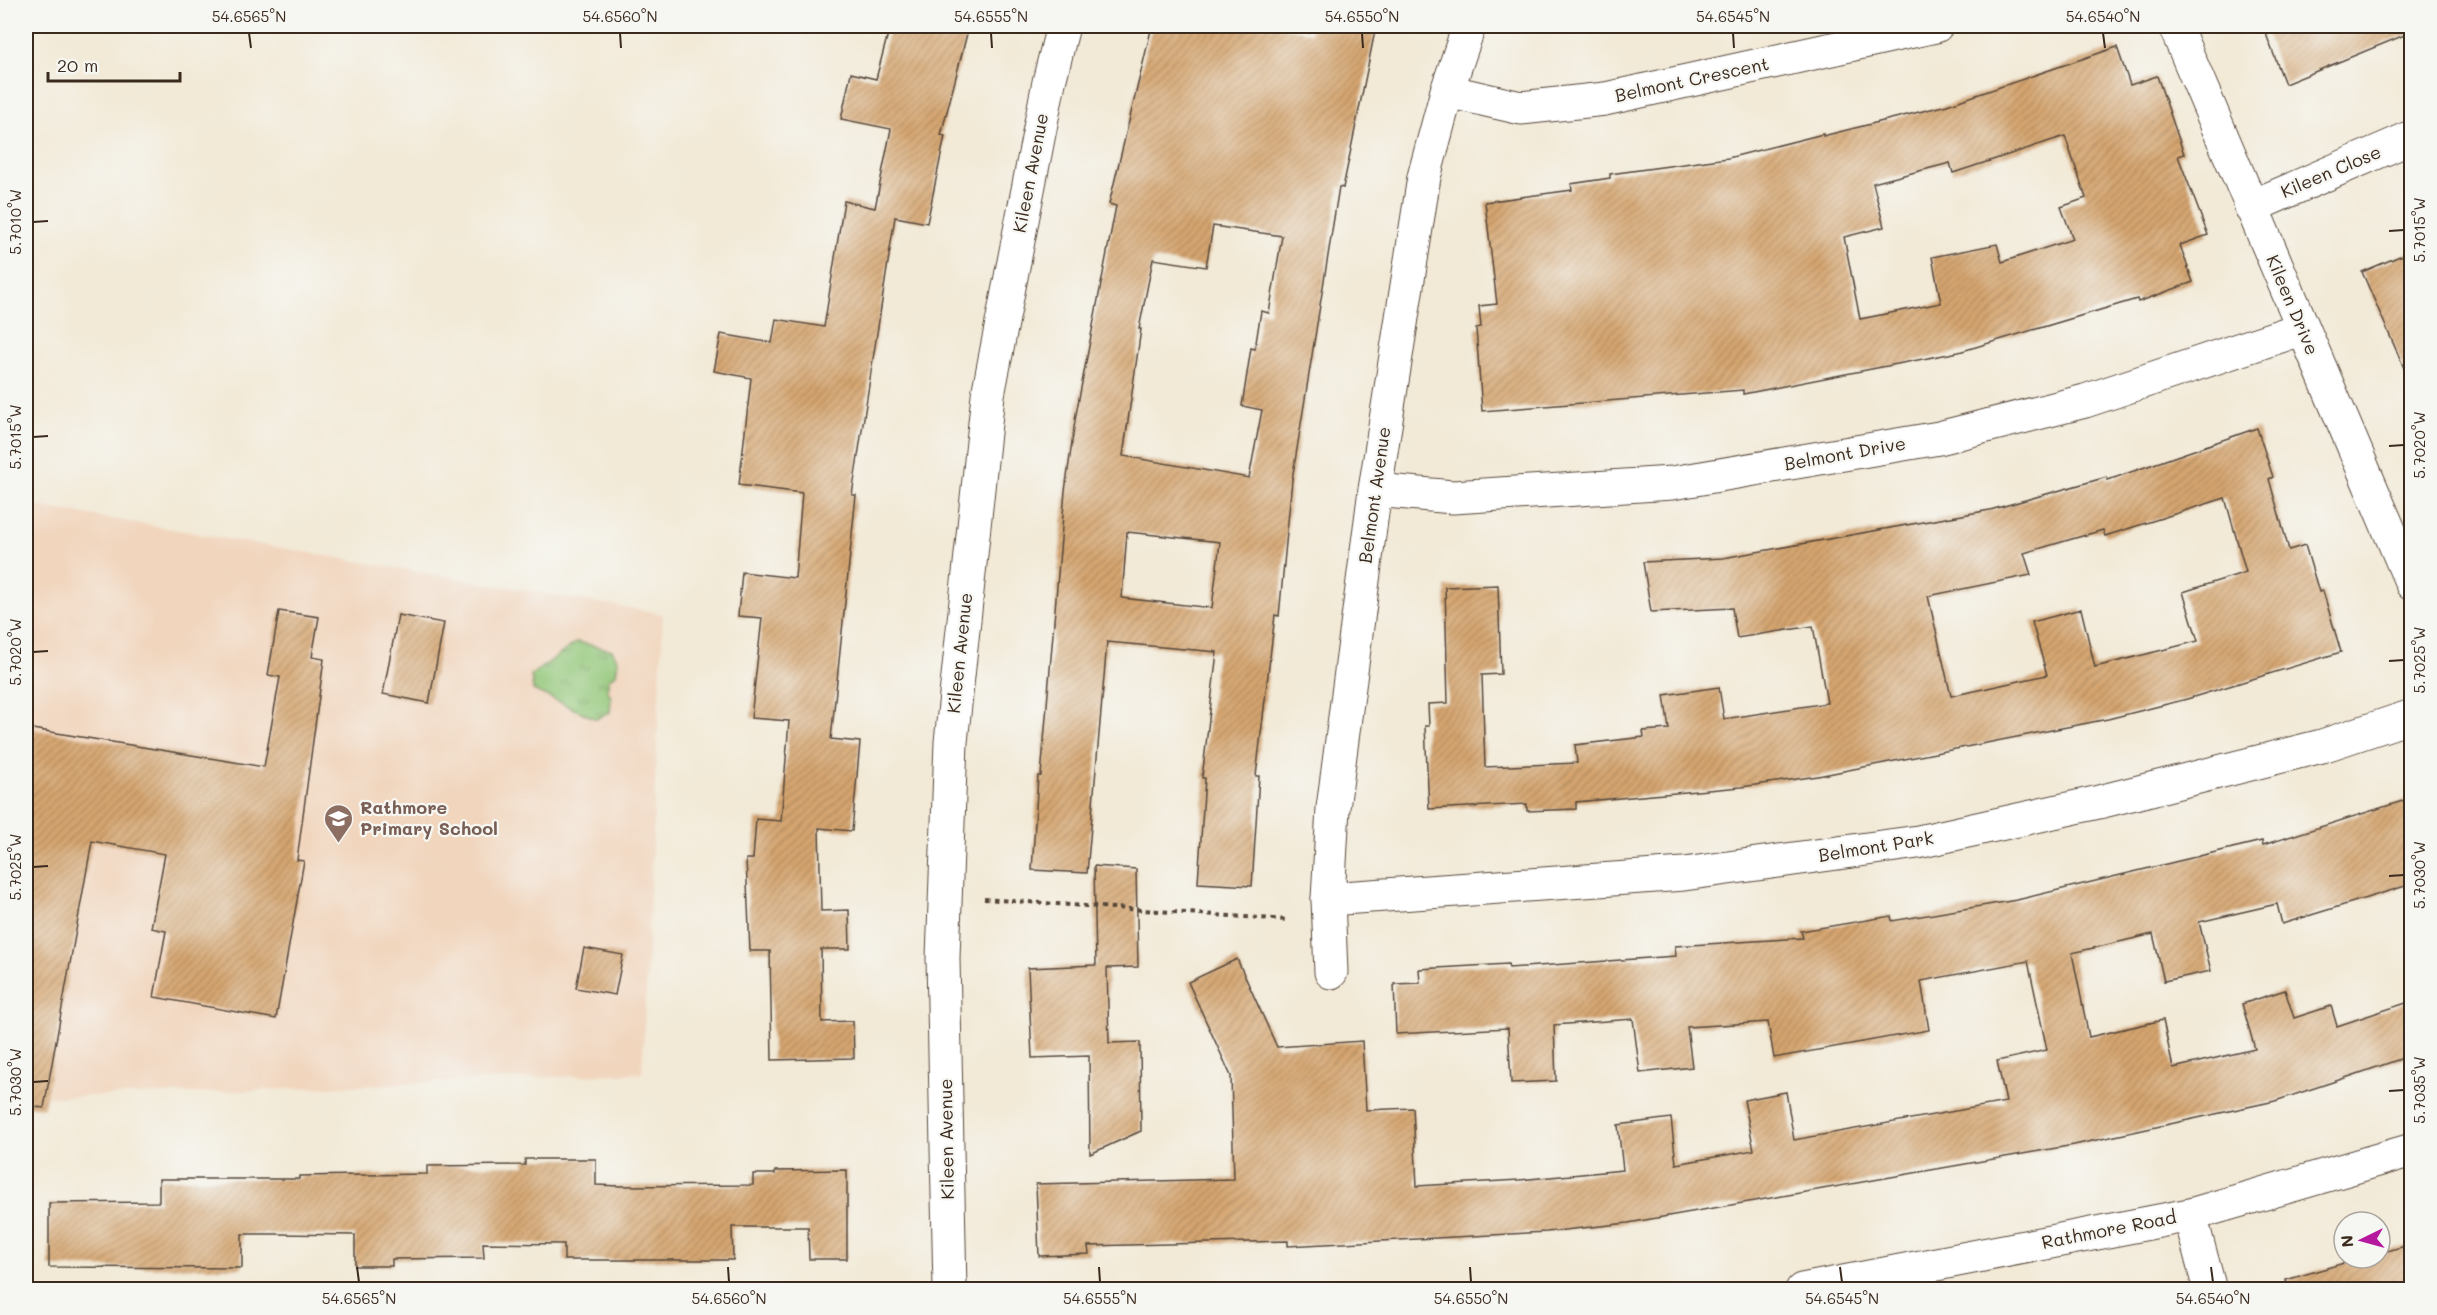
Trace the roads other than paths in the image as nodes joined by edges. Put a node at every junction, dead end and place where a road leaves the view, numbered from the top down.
1 (1063, 26) edge
2 (1469, 26) edge
3 (1936, 26) edge
4 (2175, 26) edge
5 (1447, 91) junction
6 (2412, 137) edge
7 (2251, 207) junction
8 (2301, 329) junction
9 (1375, 490) junction
10 (2412, 584) edge
11 (2412, 716) edge
12 (1328, 910) junction
13 (1331, 972) dead end
14 (2412, 1150) edge
15 (2190, 1215) junction
16 (1807, 1289) edge
17 (950, 1290) edge
18 (2210, 1290) edge

1 - 17 street, Kileen Avenue
2 - 5 street, Belmont Avenue
3 - 5 street, Belmont Crescent
4 - 7 street, Kileen Drive
5 - 9 street, Belmont Avenue
6 - 7 street, Kileen Close
7 - 8 street, Kileen Drive
8 - 9 street, Belmont Drive
8 - 10 street, Kileen Drive
9 - 12 street, Belmont Avenue
11 - 12 street, Belmont Park
12 - 13 street, Belmont Avenue
14 - 15 street, Rathmore Road
15 - 16 street, Rathmore Road
15 - 18 street

